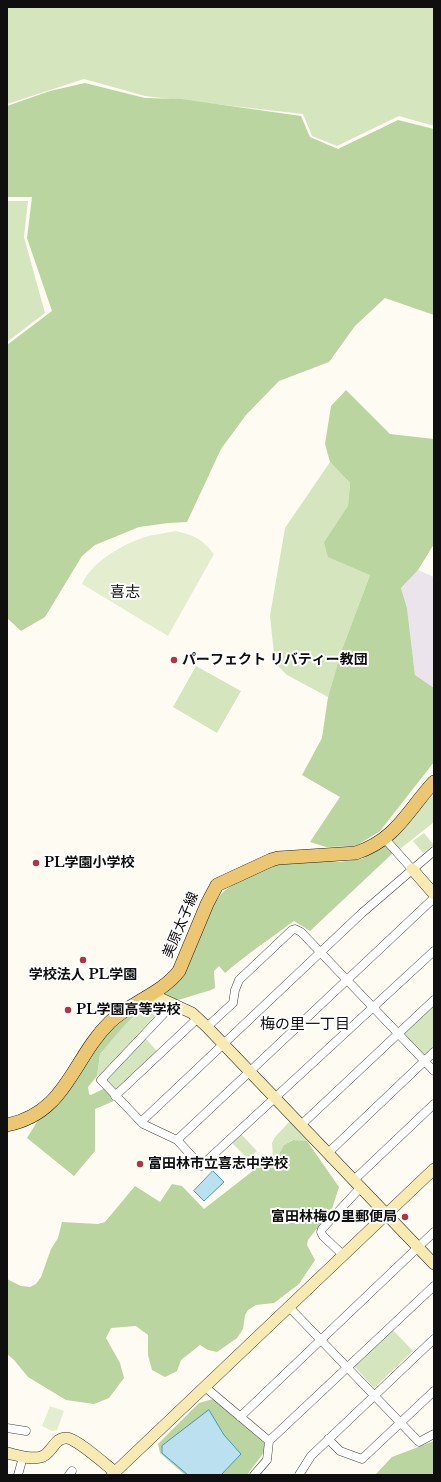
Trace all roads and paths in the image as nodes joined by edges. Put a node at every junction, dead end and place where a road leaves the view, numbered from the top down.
1 (434, 782) edge
2 (386, 839) junction
3 (434, 851) edge
4 (412, 869) junction
5 (434, 894) edge
6 (434, 898) edge
7 (434, 951) edge
8 (320, 952) junction
9 (347, 980) junction
10 (151, 994) junction
11 (434, 1000) edge
12 (173, 1004) junction
13 (373, 1008) junction
14 (198, 1018) junction
15 (208, 1027) junction
16 (397, 1033) junction
17 (224, 1044) junction
18 (434, 1052) edge
19 (424, 1061) junction
20 (250, 1071) junction
21 (434, 1072) edge
22 (116, 1096) junction
23 (275, 1098) junction
24 (434, 1104) edge
25 (141, 1122) junction
26 (7, 1125) edge
27 (301, 1125) junction
28 (176, 1140) junction
29 (328, 1153) junction
30 (434, 1169) edge
31 (357, 1184) junction
32 (386, 1214) junction
33 (434, 1232) edge
34 (418, 1247) junction
35 (343, 1255) junction
36 (434, 1264) edge
37 (434, 1286) edge
38 (289, 1307) junction
39 (434, 1339) edge
40 (321, 1340) junction
41 (348, 1367) junction
42 (205, 1387) junction
43 (434, 1391) edge
44 (375, 1395) junction
45 (240, 1417) junction
46 (401, 1422) junction
47 (7, 1428) edge
48 (26, 1431) dead end
49 (434, 1434) edge
50 (328, 1439) junction
51 (269, 1442) junction
52 (7, 1454) edge
53 (23, 1457) junction
54 (114, 1474) edge
55 (18, 1475) edge
56 (254, 1475) edge
57 (299, 1475) edge

1 - 2 main road, 美原太子線
2 - 4 street
2 - 10 main road, 美原太子線
3 - 4 street
4 - 5 street
4 - 8 street
6 - 9 street
7 - 13 street
8 - 9 street
8 - 15 street
8 - 17 street
9 - 13 street
9 - 20 street
10 - 12 street
10 - 26 main road, 美原太子線
11 - 16 street
12 - 14 street
12 - 22 street
13 - 16 street
13 - 23 street
14 - 15 street
14 - 22 street
15 - 17 street
16 - 19 street
16 - 27 street
17 - 20 street
17 - 25 street
18 - 19 street
19 - 21 street
19 - 29 street
20 - 23 street
20 - 28 street
22 - 25 street
23 - 27 street
23 - 28 street
24 - 31 street
25 - 28 street
27 - 29 street
29 - 31 street
30 - 32 street
31 - 32 street
31 - 35 street
32 - 34 street
32 - 35 street
33 - 34 street
34 - 36 street
34 - 40 street
35 - 38 street
37 - 41 street
38 - 40 street
38 - 42 street
39 - 44 street
40 - 41 street
40 - 45 street
41 - 44 street
41 - 51 street
42 - 45 street
42 - 54 street
43 - 46 street
44 - 46 street
44 - 50 street
45 - 51 street
46 - 49 street
46 - 50 street
47 - 48 street
50 - 57 street
51 - 56 street
52 - 53 street
53 - 54 street
53 - 55 street

